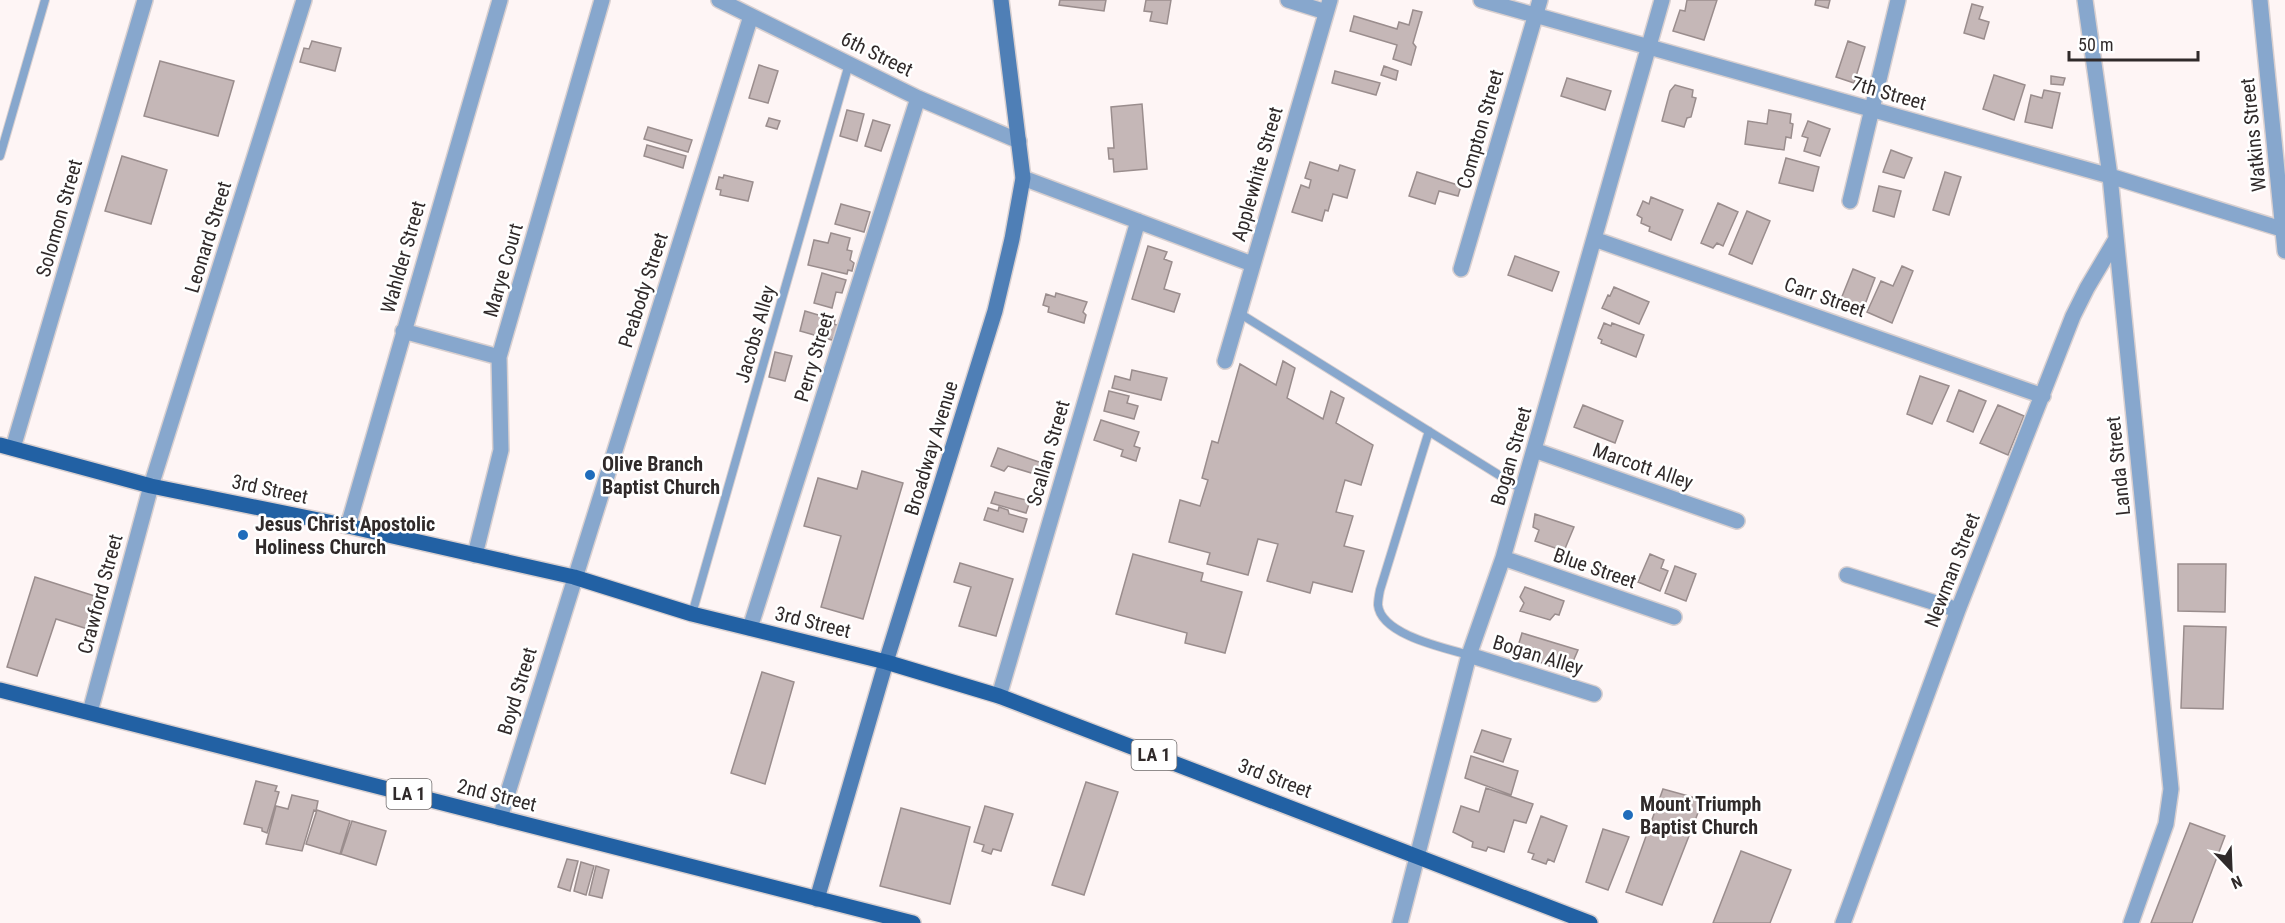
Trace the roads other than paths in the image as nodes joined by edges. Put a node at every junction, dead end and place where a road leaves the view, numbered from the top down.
1 (45, 0) edge
2 (145, 0) edge
3 (304, 0) edge
4 (500, 0) edge
5 (602, 0) edge
6 (718, 0) edge
7 (1001, 0) edge
8 (1288, 0) edge
9 (1481, 0) edge
10 (1540, 0) edge
11 (1662, 0) edge
12 (1898, 0) edge
13 (2085, 0) edge
14 (2260, 0) edge
15 (1328, 6) edge
16 (1535, 15) junction
17 (751, 16) junction
18 (1648, 47) junction
19 (849, 64) junction
20 (918, 98) junction
21 (1872, 110) junction
22 (1019, 141) junction
23 (0, 156) edge
24 (2110, 176) junction
25 (1023, 178) junction
26 (1850, 201) dead end
27 (1138, 221) junction
28 (2284, 230) edge
29 (1594, 239) junction
30 (2116, 239) junction
31 (2285, 251) edge
32 (1252, 264) junction
33 (1461, 269) dead end
34 (1239, 313) junction
35 (403, 331) junction
36 (499, 357) junction
37 (1225, 361) dead end
38 (2043, 396) junction
39 (1429, 431) junction
40 (7, 447) edge
41 (1534, 450) junction
42 (151, 486) junction
43 (1523, 490) junction
44 (1737, 521) dead end
45 (348, 526) junction
46 (475, 555) junction
47 (1503, 558) junction
48 (1846, 575) dead end
49 (574, 577) junction
50 (1958, 610) junction
51 (692, 614) junction
52 (1674, 617) dead end
53 (750, 628) junction
54 (1469, 655) junction
55 (886, 662) junction
56 (0, 690) edge
57 (1594, 694) dead end
58 (999, 696) junction
59 (90, 712) junction
60 (500, 818) junction
61 (1419, 856) junction
62 (817, 899) junction
63 (913, 923) edge
64 (1400, 923) edge
65 (1590, 923) edge
66 (1843, 923) edge
67 (2131, 923) edge

1 - 23 lane
2 - 40 street, Solomon Street
3 - 42 street, Leonard Street
4 - 35 street, Wahlder Street
5 - 36 street, Marye Court
6 - 17 street, 6th Street
7 - 22 main road, Broadway Avenue
8 - 15 street
9 - 16 street, 7th Street
10 - 16 street, Compton Street
11 - 18 street, Bogan Street
12 - 21 street
13 - 24 street, Landa Street
14 - 28 street, Watkins Street
15 - 32 street, Applewhite Street
16 - 18 street, 7th Street
16 - 33 street, Compton Street
17 - 19 street, 6th Street
17 - 49 street, Peabody Street
18 - 21 street, 7th Street
18 - 29 street, Bogan Street
19 - 20 street, 6th Street
19 - 51 lane, Jacobs Alley
20 - 22 street, 6th Street
20 - 53 street, Perry Street
21 - 24 street, 7th Street
21 - 26 street
22 - 25 main road, Broadway Avenue
24 - 28 street, 7th Street
24 - 30 street, Landa Street
25 - 27 street
25 - 55 main road, Broadway Avenue
27 - 32 street
27 - 58 street, Scallan Street
28 - 31 street, Watkins Street
29 - 38 street, Carr Street
29 - 41 street, Bogan Street
30 - 38 street, Newman Street
30 - 67 street, Landa Street
32 - 34 street, Applewhite Street
34 - 37 street, Applewhite Street
34 - 39 lane
35 - 36 street
35 - 45 street, Wahlder Street
36 - 46 street, Marye Court
38 - 50 street, Newman Street
39 - 43 lane
39 - 54 lane
40 - 42 main road, 3rd Street / LA 1
41 - 43 street, Bogan Street
41 - 44 street, Marcott Alley
42 - 45 main road, 3rd Street / LA 1
42 - 59 street, Crawford Street
43 - 47 street, Bogan Street
45 - 46 main road, 3rd Street / LA 1
46 - 49 main road, 3rd Street / LA 1
47 - 52 street, Blue Street
47 - 54 street, Bogan Street
48 - 50 street
49 - 51 main road, 3rd Street / LA 1
49 - 60 street, Boyd Street
50 - 66 street, Newman Street
51 - 53 main road, 3rd Street / LA 1
53 - 55 main road, 3rd Street / LA 1
54 - 57 street, Bogan Alley
54 - 61 street, Bogan Street
55 - 58 main road, 3rd Street / LA 1
55 - 62 main road, Broadway Avenue
56 - 59 main road, 2nd Street / LA 1
58 - 61 main road, 3rd Street / LA 1
59 - 60 main road, 2nd Street / LA 1
60 - 62 main road, 2nd Street / LA 1
61 - 64 street, Bogan Street
61 - 65 main road, 3rd Street / LA 1
62 - 63 main road, 2nd Street / LA 1

